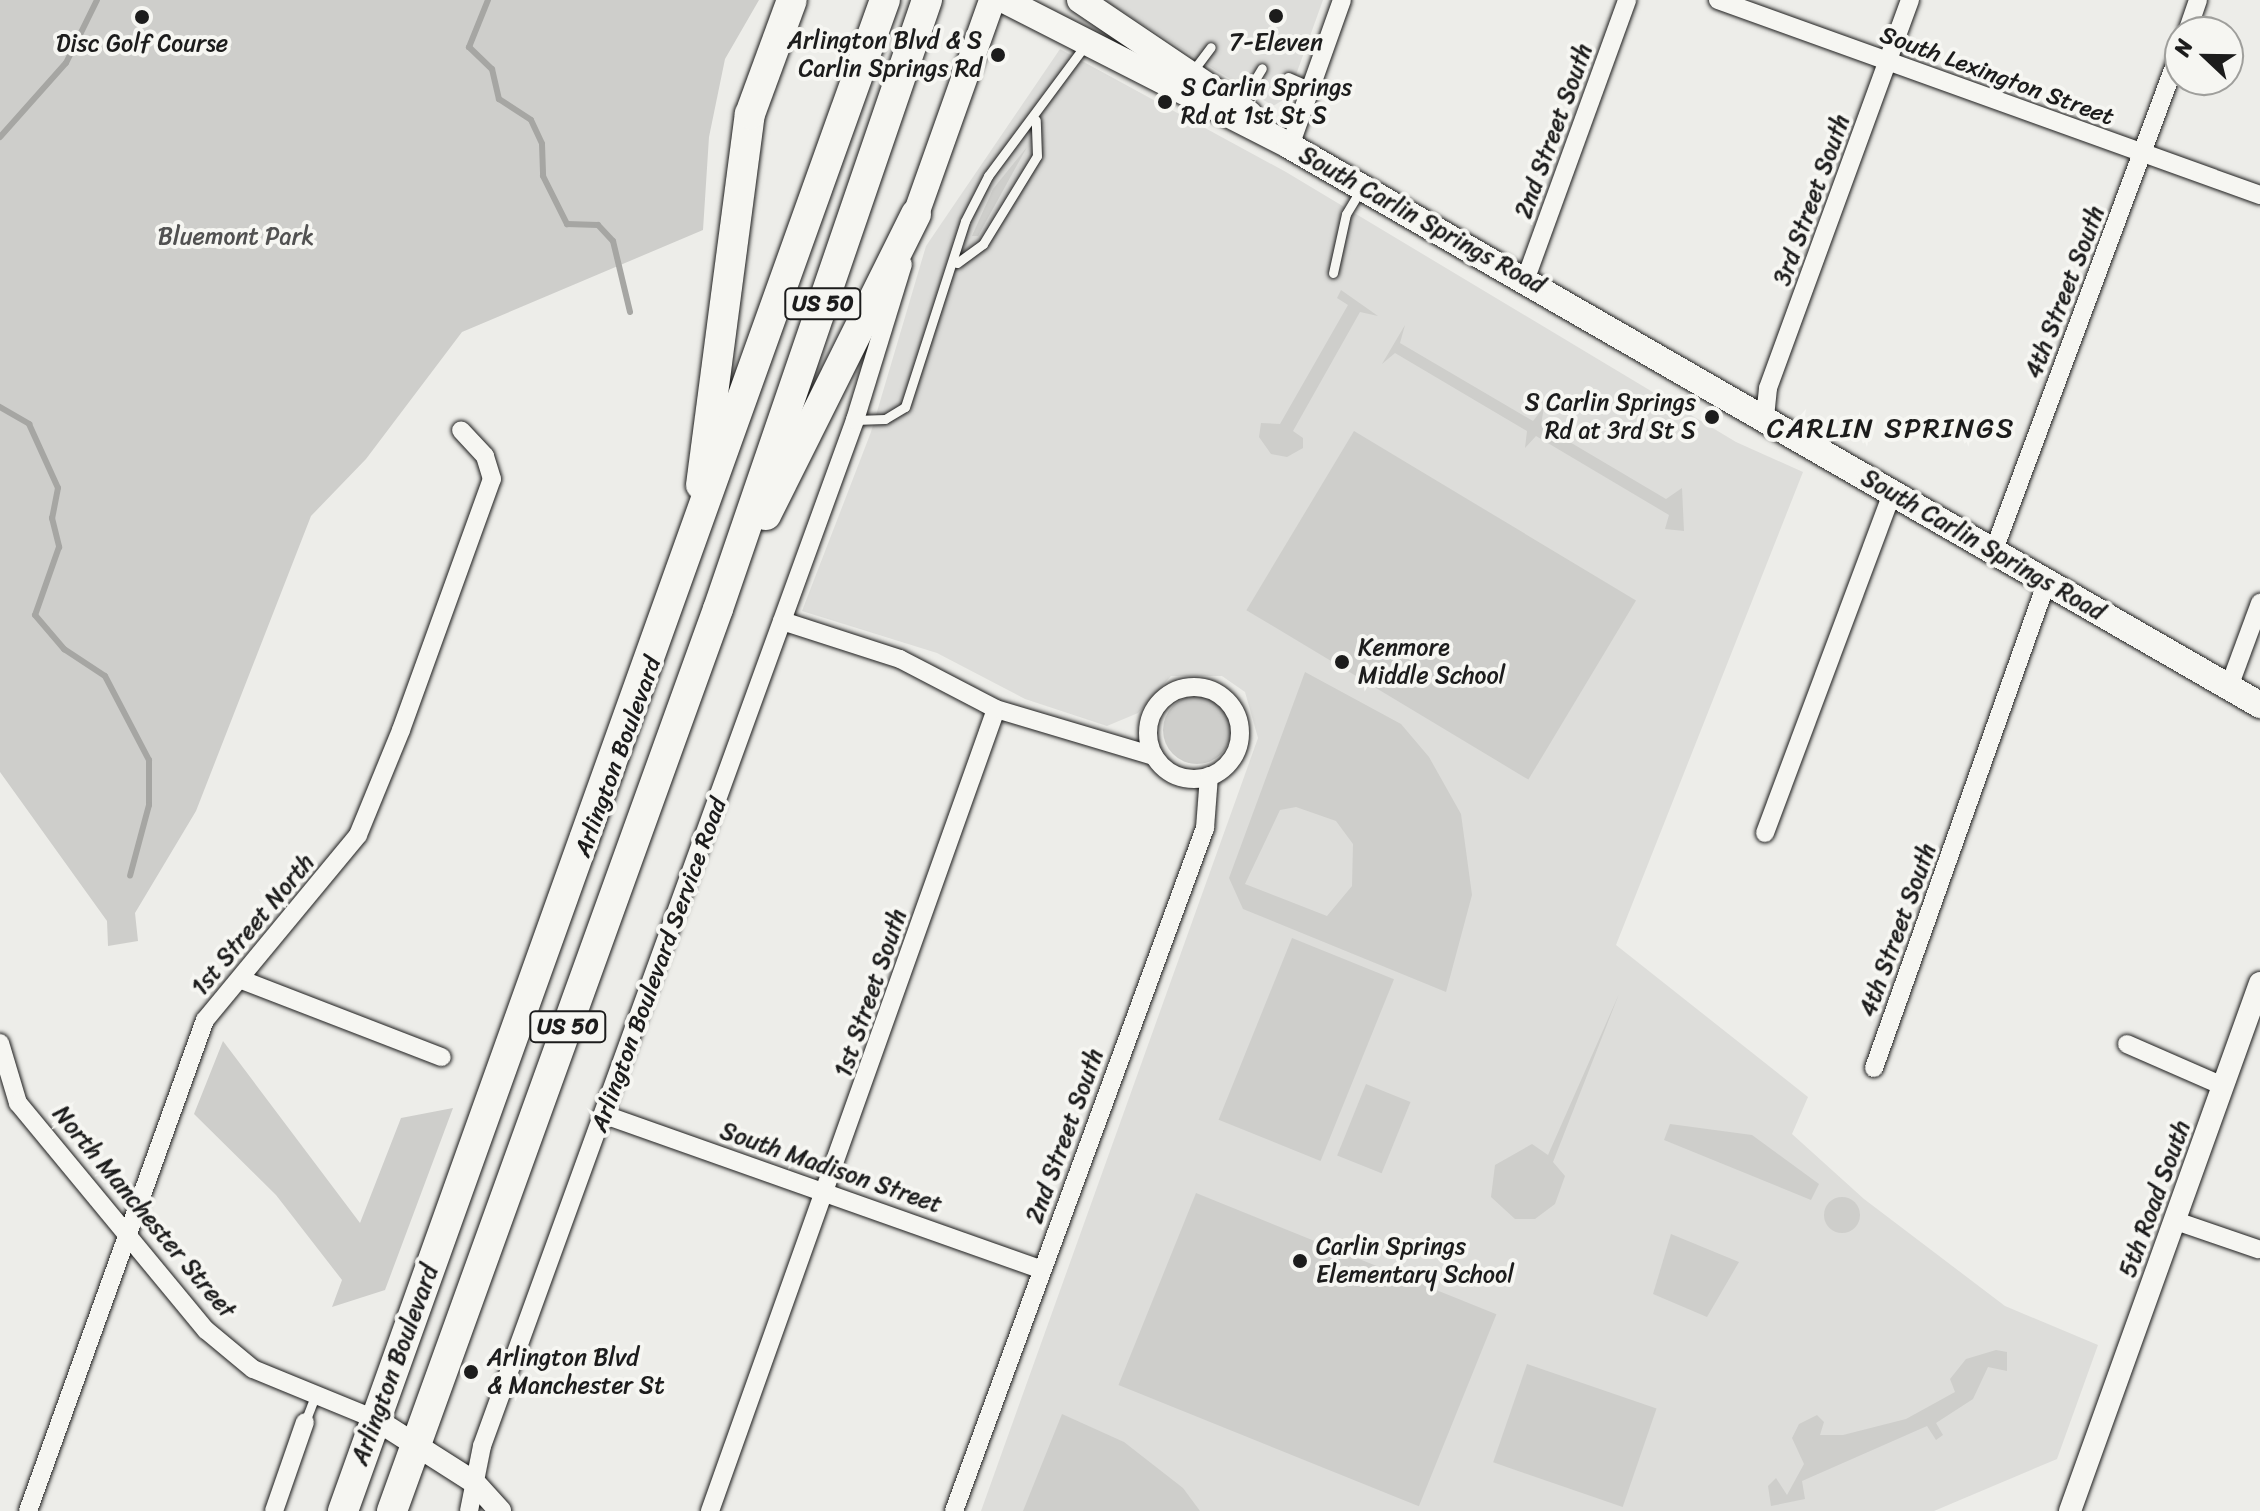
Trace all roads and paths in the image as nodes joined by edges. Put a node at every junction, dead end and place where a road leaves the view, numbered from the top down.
1 (792, 0) edge
2 (885, 0) edge
3 (927, 0) edge
4 (992, 0) edge
5 (1004, 0) edge
6 (1080, 0) edge
7 (1342, 0) edge
8 (1627, 0) edge
9 (1718, 0) edge
10 (1910, 0) edge
11 (1144, 41) junction
12 (1086, 44) junction
13 (1211, 47) dead end
14 (1887, 63) junction
15 (1262, 68) dead end
16 (1192, 72) junction
17 (1288, 77) dead end
18 (1311, 87) junction
19 (2164, 96) edge
20 (1239, 106) junction
21 (1036, 120) junction
22 (1290, 146) junction
23 (2143, 154) junction
24 (1363, 187) junction
25 (2260, 195) edge
26 (916, 214) junction
27 (957, 263) junction
28 (1333, 273) dead end
29 (1526, 278) junction
30 (1765, 417) junction
31 (855, 420) junction
32 (461, 430) dead end
33 (1892, 493) junction
34 (1994, 550) junction
35 (687, 569) junction
36 (2047, 581) junction
37 (2260, 603) edge
38 (718, 609) junction
39 (782, 621) junction
40 (2229, 687) junction
41 (2260, 705) edge
42 (996, 709) junction
43 (1154, 756) junction
44 (1209, 776) junction
45 (1765, 833) dead end
46 (242, 980) junction
47 (2260, 983) edge
48 (0, 1043) edge
49 (2127, 1044) dead end
50 (442, 1057) dead end
51 (1874, 1068) dead end
52 (1, 1071) edge
53 (2223, 1086) junction
54 (605, 1115) junction
55 (827, 1191) junction
56 (2176, 1221) junction
57 (127, 1235) junction
58 (2258, 1249) edge
59 (1041, 1269) junction
60 (316, 1394) junction
61 (375, 1419) junction
62 (305, 1422) joint
63 (417, 1444) junction
64 (474, 1482) junction
65 (28, 1511) edge
66 (274, 1511) edge
67 (343, 1511) edge
68 (392, 1511) edge
69 (469, 1511) edge
70 (500, 1511) edge
71 (710, 1511) edge
72 (954, 1511) edge
73 (2070, 1511) edge

1 - 35 highway
2 - 35 highway, Arlington Boulevard / US 50
3 - 38 highway, Arlington Boulevard / US 50
4 - 26 main road, Arlington Boulevard Service Road
5 - 12 main road, South Carlin Springs Road
6 - 11 main road, South Carlin Springs Road
7 - 18 street
8 - 29 street, 2nd Street South
9 - 14 street, South Lexington Street
10 - 14 street, 3rd Street South
11 - 12 main road
11 - 16 main road, South Carlin Springs Road
12 - 21 lane
12 - 22 main road, South Carlin Springs Road
13 - 16 lane
14 - 23 street, South Lexington Street
14 - 30 street, 3rd Street South
15 - 20 lane
16 - 20 main road, South Carlin Springs Road
17 - 18 lane
18 - 22 street
19 - 23 street, 4th Street South
20 - 22 main road, South Carlin Springs Road
21 - 27 lane
21 - 27 lane
22 - 24 main road, South Carlin Springs Road
23 - 25 street, South Lexington Street
23 - 34 street, 4th Street South
24 - 28 lane
24 - 29 main road, South Carlin Springs Road
26 - 31 street, Arlington Boulevard Service Road
26 - 38 highway
27 - 31 lane
29 - 30 main road, South Carlin Springs Road
30 - 33 main road, South Carlin Springs Road
31 - 39 street, Arlington Boulevard Service Road
32 - 46 street, 1st Street North
33 - 34 main road, South Carlin Springs Road
33 - 45 street
34 - 36 main road, South Carlin Springs Road
35 - 61 highway, Arlington Boulevard / US 50
36 - 40 main road, South Carlin Springs Road
36 - 51 street, 4th Street South
37 - 40 street
38 - 63 highway, Arlington Boulevard / US 50
39 - 42 street
39 - 54 street, Arlington Boulevard Service Road
40 - 41 main road, South Carlin Springs Road
42 - 43 street
42 - 55 street, 1st Street South
43 - 44 street
43 - 44 street
44 - 59 street, 2nd Street South
46 - 50 street
46 - 57 street, 1st Street North
47 - 53 street, 5th Road South
48 - 52 street, North Manchester Street
49 - 53 street
52 - 57 street, North Manchester Street
53 - 56 street, 5th Road South
54 - 55 street, South Madison Street
54 - 64 street, Arlington Boulevard Service Road
55 - 59 street, South Madison Street
55 - 71 street, 1st Street South
56 - 58 street
56 - 73 street, 5th Road South
57 - 60 street, North Manchester Street
57 - 65 street, 1st Street North
59 - 72 street, 2nd Street South
60 - 61 street, North Manchester Street
60 - 62 lane
61 - 63 street, North Manchester Street
61 - 67 highway, Arlington Boulevard / US 50
62 - 66 street
63 - 64 street, North Manchester Street
63 - 68 highway, Arlington Boulevard / US 50
64 - 69 street, Arlington Boulevard Service Road
64 - 70 street, North Manchester Street

